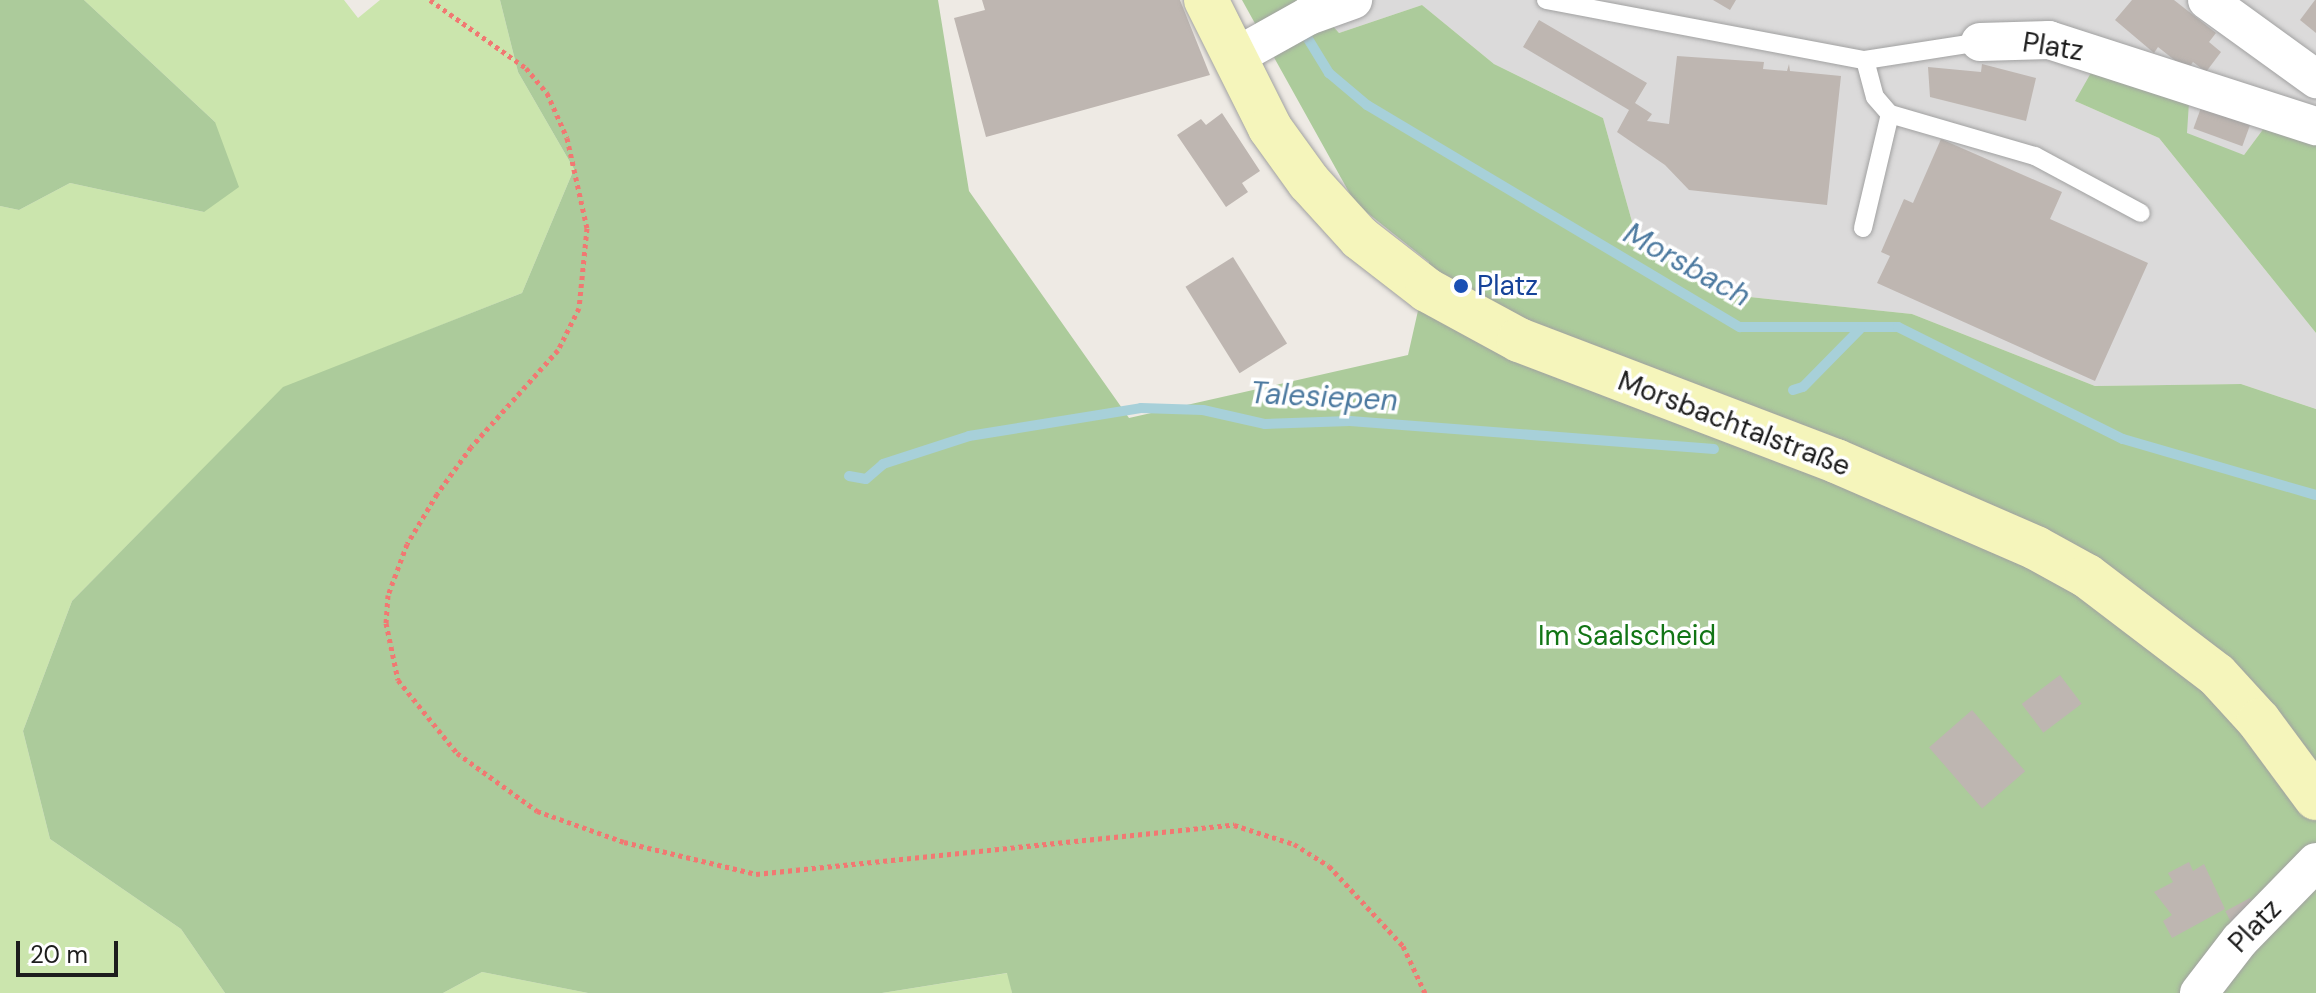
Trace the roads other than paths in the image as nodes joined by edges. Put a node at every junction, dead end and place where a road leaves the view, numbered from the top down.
1 (1206, 0) edge
2 (1353, 0) edge
3 (1546, 0) edge
4 (2207, 0) edge
5 (1980, 42) joint
6 (1233, 58) junction
7 (1865, 60) junction
8 (2316, 79) edge
9 (1890, 114) junction
10 (2316, 126) edge
11 (2141, 213) dead end
12 (1863, 228) dead end
13 (2316, 798) edge
14 (2316, 862) edge
15 (2199, 993) edge

1 - 6 main road, Morsbachtalstraße
2 - 6 street
3 - 7 lane, Platz
4 - 8 street
5 - 7 lane, Platz
5 - 10 street, Platz
6 - 13 main road, Morsbachtalstraße
7 - 9 lane
9 - 11 lane
9 - 12 lane
14 - 15 street, Platz

